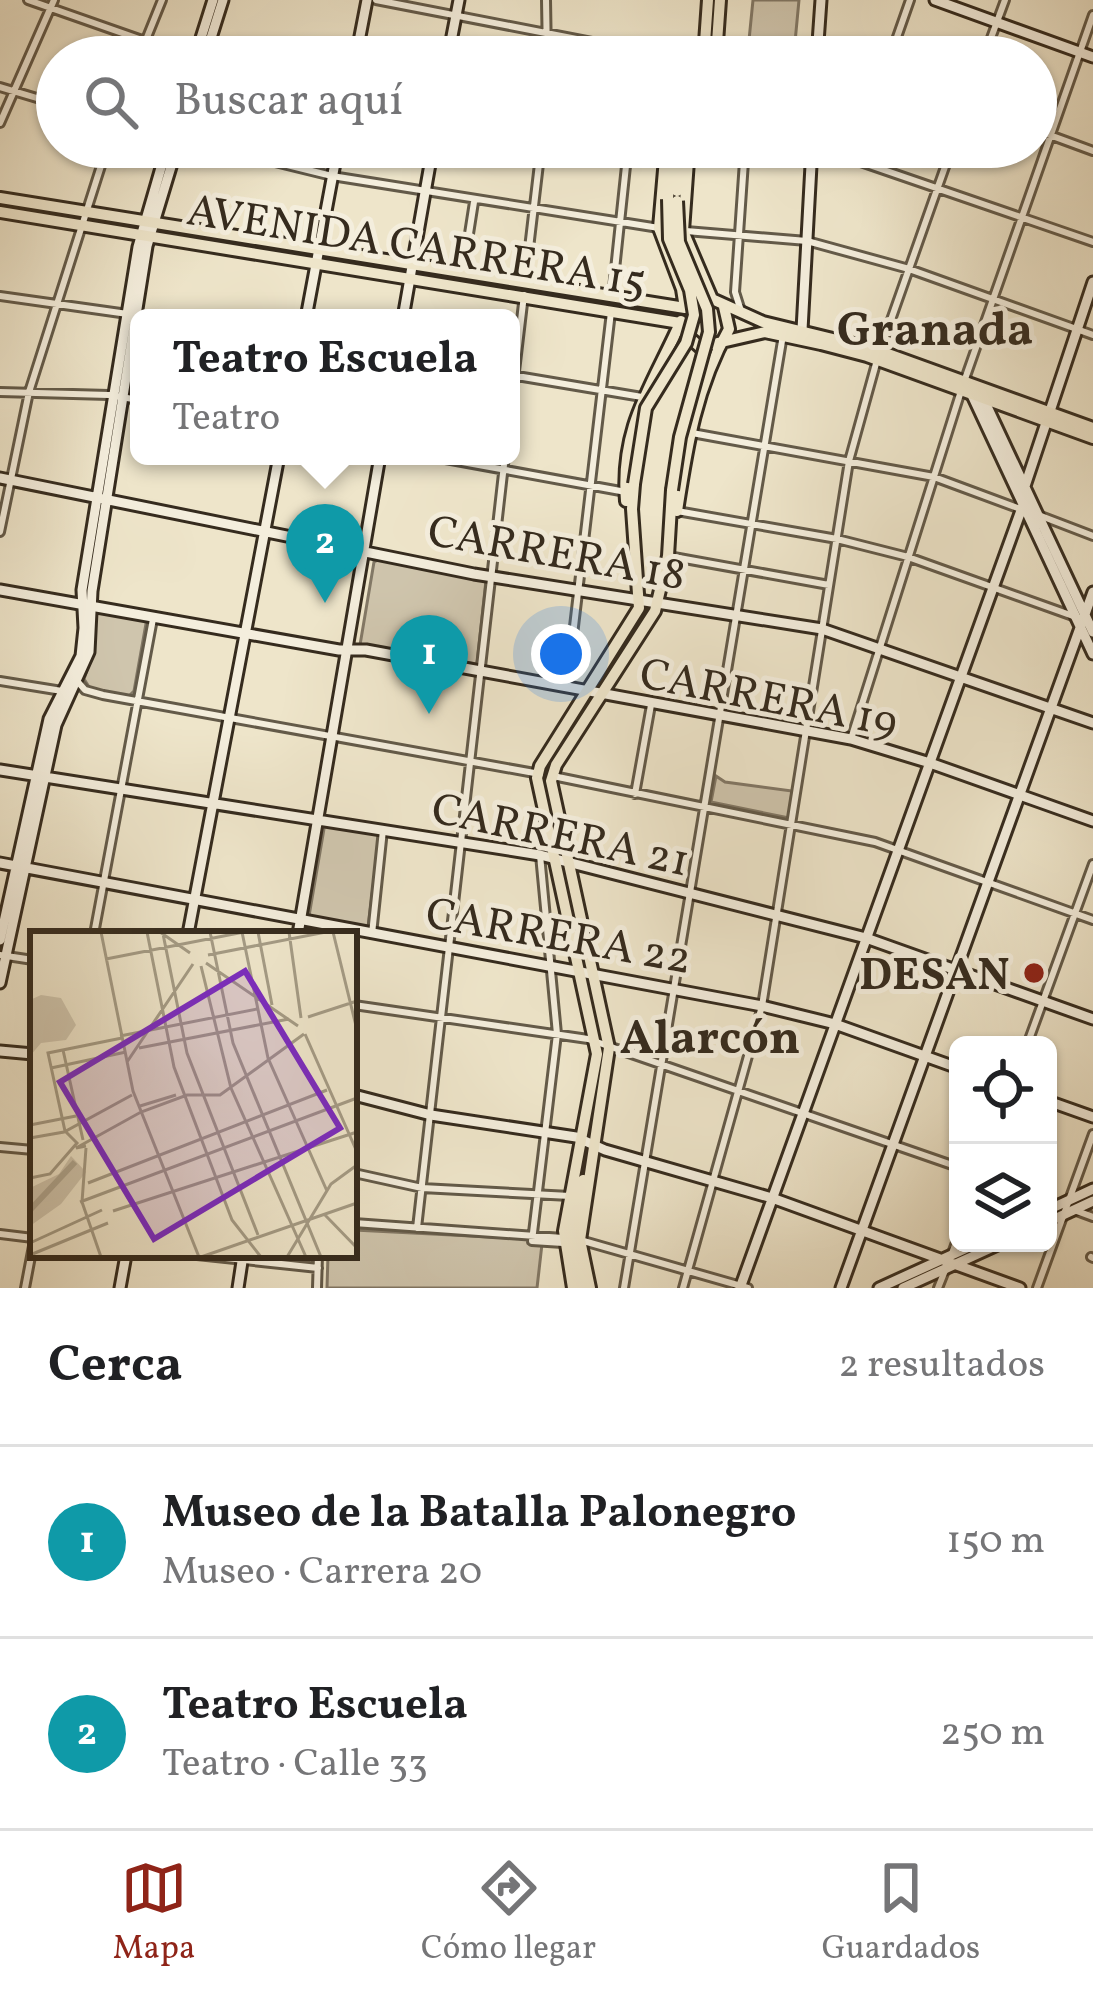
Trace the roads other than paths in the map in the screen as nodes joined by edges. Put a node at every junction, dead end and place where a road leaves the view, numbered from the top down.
1 (28, 0) edge
2 (162, 0) edge
3 (214, 0) edge
4 (223, 0) edge
5 (371, 0) edge
6 (459, 0) edge
7 (546, 0) edge
8 (708, 0) edge
9 (720, 0) edge
10 (820, 0) edge
11 (910, 0) edge
12 (1005, 0) edge
13 (940, 1) edge
14 (52, 4) edge
15 (1093, 15) edge
16 (455, 16) junction
17 (997, 22) junction
18 (548, 35) junction
19 (38, 36) edge
20 (132, 36) edge
21 (147, 36) edge
22 (205, 36) edge
23 (209, 36) edge
24 (362, 36) edge
25 (452, 36) edge
26 (553, 36) edge
27 (705, 36) edge
28 (717, 36) edge
29 (821, 36) edge
30 (897, 36) edge
31 (992, 36) edge
32 (1036, 36) edge
33 (36, 41) edge
34 (1057, 44) edge
35 (1080, 52) junction
36 (1093, 57) edge
37 (0, 87) edge
38 (14, 92) junction
39 (36, 98) edge
40 (1057, 119) edge
41 (0, 123) edge
42 (1057, 138) edge
43 (1093, 151) edge
44 (100, 168) edge
45 (162, 168) edge
46 (169, 168) edge
47 (299, 168) edge
48 (334, 168) edge
49 (429, 168) edge
50 (538, 168) edge
51 (626, 168) edge
52 (666, 168) edge
53 (670, 168) edge
54 (680, 168) edge
55 (684, 168) edge
56 (743, 168) edge
57 (812, 168) edge
58 (885, 168) edge
59 (945, 168) edge
60 (1040, 168) edge
61 (332, 176) junction
62 (938, 187) junction
63 (425, 192) junction
64 (0, 198) edge
65 (474, 200) junction
66 (672, 200) junction
67 (533, 210) junction
68 (0, 212) edge
69 (85, 212) junction
70 (1022, 217) junction
71 (149, 222) junction
72 (620, 223) junction
73 (80, 226) junction
74 (659, 228) junction
75 (683, 231) junction
76 (738, 236) junction
77 (145, 237) junction
78 (807, 241) junction
79 (1093, 242) edge
80 (317, 256) junction
81 (909, 269) junction
82 (411, 271) junction
83 (462, 274) junction
84 (1093, 282) edge
85 (524, 290) junction
86 (0, 296) edge
87 (993, 299) junction
88 (716, 300) junction
89 (56, 304) junction
90 (612, 304) junction
91 (685, 308) junction
92 (133, 309) edge
93 (307, 309) edge
94 (405, 309) edge
95 (744, 314) junction
96 (130, 315) edge
97 (520, 321) edge
98 (680, 323) junction
99 (130, 327) edge
100 (1076, 329) junction
101 (802, 330) junction
102 (783, 335) junction
103 (1093, 335) edge
104 (720, 342) junction
105 (878, 356) junction
106 (520, 377) edge
107 (602, 391) junction
108 (972, 391) junction
109 (0, 392) edge
110 (29, 392) junction
111 (118, 396) junction
112 (642, 397) junction
113 (130, 398) edge
114 (1048, 417) junction
115 (1093, 428) edge
116 (688, 433) junction
117 (1093, 438) edge
118 (764, 446) junction
119 (849, 461) junction
120 (278, 465) edge
121 (378, 465) edge
122 (473, 465) edge
123 (504, 465) edge
124 (503, 471) junction
125 (934, 477) junction
126 (5, 478) edge
127 (1025, 486) junction
128 (590, 488) junction
129 (631, 490) junction
130 (102, 498) junction
131 (1023, 506) junction
132 (677, 511) junction
133 (1038, 515) junction
134 (751, 524) junction
135 (266, 530) junction
136 (0, 532) edge
137 (1093, 536) edge
138 (837, 539) junction
139 (364, 550) junction
140 (668, 556) junction
141 (908, 557) junction
142 (744, 569) junction
143 (491, 578) junction
144 (829, 585) junction
145 (993, 587) junction
146 (0, 590) edge
147 (577, 590) junction
148 (1093, 592) edge
149 (641, 600) junction
150 (658, 602) junction
151 (86, 604) junction
152 (736, 615) junction
153 (154, 617) junction
154 (1085, 622) edge
155 (822, 629) junction
156 (246, 633) junction
157 (880, 646) junction
158 (347, 650) junction
159 (1093, 654) edge
160 (480, 672) junction
161 (961, 676) junction
162 (0, 681) edge
163 (78, 682) junction
164 (567, 690) junction
165 (62, 692) junction
166 (587, 693) junction
167 (601, 696) junction
168 (140, 701) junction
169 (651, 705) junction
170 (1051, 709) junction
171 (719, 717) junction
172 (230, 718) junction
173 (1093, 723) edge
174 (806, 732) junction
175 (332, 736) junction
176 (850, 739) junction
177 (470, 759) junction
178 (930, 763) junction
179 (0, 770) edge
180 (538, 773) junction
181 (39, 776) junction
182 (552, 776) junction
183 (123, 788) junction
184 (635, 794) junction
185 (1019, 795) junction
186 (214, 802) junction
187 (704, 808) junction
188 (318, 819) junction
189 (1093, 821) edge
190 (792, 824) junction
191 (383, 829) junction
192 (461, 842) junction
193 (899, 849) junction
194 (540, 855) junction
195 (555, 859) junction
196 (568, 862) junction
197 (0, 863) edge
198 (1093, 863) edge
199 (20, 866) junction
200 (104, 881) junction
201 (988, 882) junction
202 (689, 895) junction
203 (195, 900) junction
204 (1075, 913) junction
205 (777, 916) junction
206 (300, 920) junction
207 (1093, 920) edge
208 (95, 931) edge
209 (189, 931) edge
210 (298, 931) edge
211 (357, 931) edge
212 (357, 931) edge
213 (372, 934) junction
214 (866, 938) junction
215 (0, 940) edge
216 (449, 945) junction
217 (3, 956) edge
218 (549, 964) junction
219 (585, 970) junction
220 (956, 970) junction
221 (0, 983) edge
222 (674, 988) junction
223 (1043, 1001) junction
224 (357, 1005) edge
225 (762, 1006) junction
226 (441, 1018) junction
227 (1093, 1019) edge
228 (835, 1024) junction
229 (557, 1034) junction
230 (1030, 1036) edge
231 (594, 1042) junction
232 (609, 1048) junction
233 (0, 1051) edge
234 (30, 1054) edge
235 (925, 1056) junction
236 (662, 1064) junction
237 (949, 1065) edge
238 (739, 1091) junction
239 (357, 1096) edge
240 (1057, 1104) edge
241 (804, 1111) junction
242 (431, 1115) junction
243 (1093, 1118) edge
244 (545, 1132) junction
245 (1093, 1134) edge
246 (893, 1144) junction
247 (0, 1147) edge
248 (590, 1147) junction
249 (30, 1150) edge
250 (645, 1162) junction
251 (949, 1165) edge
252 (357, 1174) edge
253 (713, 1181) junction
254 (422, 1188) junction
255 (1093, 1189) edge
256 (538, 1194) junction
257 (571, 1196) junction
258 (772, 1198) junction
259 (1093, 1201) edge
260 (1061, 1206) edge
261 (1093, 1216) edge
262 (357, 1223) edge
263 (417, 1228) junction
264 (862, 1231) junction
265 (0, 1234) edge
266 (532, 1238) junction
267 (563, 1240) junction
268 (580, 1240) junction
269 (30, 1241) edge
270 (952, 1252) edge
271 (963, 1252) edge
272 (976, 1252) edge
273 (630, 1253) junction
274 (30, 1258) edge
275 (126, 1258) edge
276 (243, 1258) edge
277 (318, 1258) edge
278 (948, 1262) junction
279 (318, 1268) junction
280 (688, 1270) junction
281 (743, 1287) edge
282 (25, 1288) edge
283 (120, 1288) edge
284 (238, 1288) edge
285 (317, 1288) edge
286 (572, 1288) edge
287 (586, 1288) edge
288 (625, 1288) edge
289 (682, 1288) edge
290 (841, 1288) edge
291 (879, 1288) edge
292 (903, 1288) edge
293 (938, 1288) edge
294 (1020, 1288) edge
295 (1037, 1288) edge

1 - 14 street
2 - 21 street
3 - 22 street
4 - 23 street
5 - 16 street
5 - 24 street
6 - 16 street
7 - 18 street
8 - 27 main road
9 - 28 main road
10 - 29 street
11 - 30 street
12 - 17 street
13 - 17 street
14 - 19 street
14 - 20 street
15 - 35 street
16 - 18 street
16 - 25 street
17 - 31 street
17 - 32 street
18 - 26 street
33 - 38 street
34 - 35 street
35 - 36 street
35 - 40 street
37 - 38 street
38 - 39 street
38 - 41 street
42 - 43 street
44 - 69 street
45 - 71 street
46 - 71 street
47 - 61 street
48 - 61 street
49 - 63 street
50 - 67 street
51 - 72 street
52 - 74 main road
53 - 66 main road
54 - 66 main road
55 - 75 main road
56 - 76 street
57 - 78 street
58 - 62 street
59 - 62 street
60 - 70 street
61 - 63 street
61 - 80 street
62 - 70 street
62 - 81 street
63 - 65 street
63 - 82 street
64 - 69 main road, AVENIDA CARRERA 15
65 - 67 street
65 - 83 street
66 - 129 main road, bridge
66 - 140 main road, bridge
67 - 72 street
67 - 85 street
68 - 73 main road, AVENIDA CARRERA 15
69 - 71 main road, AVENIDA CARRERA 15
69 - 73 street
70 - 79 street
70 - 87 street
71 - 77 street
71 - 80 main road, AVENIDA CARRERA 15
72 - 74 street
72 - 90 street
73 - 77 main road, AVENIDA CARRERA 15
73 - 89 street
74 - 91 main road
75 - 76 street
75 - 88 main road
76 - 78 street
76 - 95 street
77 - 80 main road, AVENIDA CARRERA 15
77 - 92 street
78 - 81 street
78 - 101 street
80 - 82 main road, AVENIDA CARRERA 15
80 - 93 street
81 - 87 street
81 - 105 street
82 - 83 main road, AVENIDA CARRERA 15
82 - 85 main road, AVENIDA CARRERA 15
82 - 94 street
83 - 85 main road, AVENIDA CARRERA 15
84 - 100 street
85 - 90 main road, AVENIDA CARRERA 15
85 - 97 street
86 - 89 street
87 - 100 street
87 - 108 street
88 - 91 main road
88 - 95 main road
88 - 104 main road
89 - 96 street
89 - 110 street
90 - 91 main road, AVENIDA CARRERA 15
90 - 98 main road, AVENIDA CARRERA 15
90 - 107 street
91 - 98 main road
95 - 101 main road
98 - 104 main road
98 - 112 main road
99 - 111 street
100 - 103 street
100 - 114 street
101 - 105 main road
102 - 104 main road
102 - 105 main road
102 - 118 street
104 - 116 main road
105 - 108 main road
105 - 119 street
106 - 107 street
107 - 112 street
107 - 128 street
108 - 114 main road
108 - 125 street
108 - 127 street
108 - 131 street
109 - 110 street
110 - 111 street
110 - 126 street
111 - 113 street
111 - 130 street
112 - 129 main road
114 - 115 main road
114 - 117 main road
114 - 127 street
116 - 118 street
116 - 132 main road
118 - 119 street
118 - 134 street
119 - 125 street
119 - 138 street
120 - 135 street
121 - 139 street
122 - 124 street
123 - 124 street
124 - 128 street
124 - 143 street
125 - 131 street
125 - 141 street
126 - 130 street, CARRERA 18
126 - 136 street
127 - 131 street
127 - 133 street
128 - 129 street
128 - 147 street
129 - 149 main road
130 - 135 street, CARRERA 18
130 - 151 street
131 - 133 street
131 - 145 street
131 - 154 street
132 - 134 street
132 - 140 main road
133 - 137 street
133 - 154 street
134 - 138 street
134 - 142 street
135 - 139 street, CARRERA 18
135 - 156 street
138 - 141 street
138 - 144 street
139 - 143 street, CARRERA 18
139 - 158 street
140 - 142 street
140 - 150 main road
141 - 145 street
141 - 157 street
142 - 144 street
142 - 152 street
143 - 147 street, CARRERA 18
143 - 160 street
144 - 155 street
145 - 154 street
145 - 161 street
146 - 151 street, CARRERA 19
147 - 149 street, CARRERA 18
147 - 164 street
148 - 154 street
149 - 150 street, CARRERA 18
149 - 166 main road
150 - 152 street, CARRERA 18
150 - 167 main road
151 - 153 street, CARRERA 19
151 - 163 street
151 - 165 street
152 - 155 street, CARRERA 18
152 - 171 street
153 - 156 street, CARRERA 19
153 - 168 street
154 - 159 street
154 - 170 street
155 - 157 street, CARRERA 18
155 - 174 street
156 - 158 street, CARRERA 19
156 - 172 street
157 - 161 street, CARRERA 18
157 - 176 street
158 - 160 street, CARRERA 19
158 - 175 street
160 - 164 street, CARRERA 19
160 - 177 street
161 - 170 street, CARRERA 18
161 - 178 street
162 - 165 street
163 - 168 street
163 - 181 street
164 - 166 street, CARRERA 19
165 - 181 street
166 - 167 street, CARRERA 19
166 - 180 main road
167 - 169 street, CARRERA 19
167 - 182 main road
168 - 172 street
168 - 183 street
169 - 171 street, CARRERA 19
169 - 184 street
170 - 173 street, CARRERA 18
170 - 185 street
171 - 174 street, CARRERA 19
171 - 187 street
172 - 175 street
172 - 186 street
174 - 176 street, CARRERA 19
174 - 190 street
175 - 177 street
175 - 188 street
176 - 178 street, CARRERA 19
177 - 180 street
177 - 192 street
178 - 185 street, CARRERA 19
178 - 193 street
179 - 181 street, CARRERA 21
180 - 182 street
180 - 195 main road
181 - 183 street, CARRERA 21
181 - 199 street
182 - 184 street
182 - 196 main road
183 - 186 street, CARRERA 21
183 - 200 street
184 - 187 street
185 - 189 street, CARRERA 19
185 - 201 street
186 - 188 street, CARRERA 21
186 - 203 street
187 - 190 street
187 - 202 street
188 - 191 street, CARRERA 21
188 - 206 street
190 - 193 street
190 - 205 street
191 - 192 street, CARRERA 21
191 - 213 street
192 - 194 street, CARRERA 21
192 - 216 street
193 - 201 street
193 - 214 street
194 - 195 street, CARRERA 21
194 - 218 street
195 - 196 street, CARRERA 21
195 - 219 main road
196 - 202 street, CARRERA 21
196 - 219 main road
197 - 199 street, CARRERA 22
198 - 204 street
199 - 200 street, CARRERA 22
199 - 215 street
199 - 217 street
200 - 203 street, CARRERA 22
200 - 208 street
201 - 204 street
201 - 220 street
202 - 205 street, CARRERA 21
202 - 222 street
203 - 206 street, CARRERA 22
203 - 209 street
204 - 207 street
204 - 223 street
205 - 214 street, CARRERA 21
205 - 225 street
206 - 210 street
206 - 212 street, CARRERA 22
211 - 213 street, CARRERA 22
213 - 216 street, CARRERA 22
214 - 220 street, CARRERA 21
214 - 228 street
216 - 218 street, CARRERA 22
216 - 226 street
217 - 221 street
218 - 219 street, CARRERA 22
218 - 229 street
219 - 222 street, CARRERA 22
219 - 231 main road
219 - 232 main road
220 - 223 street, CARRERA 21
220 - 235 street
222 - 225 street, CARRERA 22
222 - 236 street
223 - 227 street, CARRERA 21
223 - 230 street
224 - 226 street
225 - 228 street, CARRERA 22
225 - 238 street
226 - 229 street
226 - 242 street
228 - 235 street, CARRERA 22
228 - 241 street
229 - 231 street
229 - 244 street
231 - 232 street
231 - 248 main road
232 - 236 street
232 - 248 main road
233 - 234 street
235 - 237 street, CARRERA 22
235 - 246 street
236 - 238 street
236 - 250 street
238 - 241 street
238 - 253 street
239 - 242 street
240 - 243 street
241 - 246 street
241 - 258 street
242 - 244 street
242 - 254 street
244 - 248 street
244 - 256 street
245 - 260 street
246 - 251 street
246 - 264 street
247 - 249 street
248 - 250 street
248 - 257 main road
248 - 268 main road
248 - 287 main road
250 - 253 street
250 - 273 street
252 - 254 street
253 - 258 street
253 - 280 street
254 - 256 street
254 - 263 street
255 - 260 street
256 - 257 street
256 - 266 street
257 - 267 main road
258 - 264 street
258 - 281 street
259 - 260 street
260 - 261 street
260 - 295 street
262 - 263 street
263 - 266 street
264 - 278 street
264 - 290 street
265 - 269 street
266 - 267 street
267 - 286 main road
268 - 273 street
268 - 287 main road
270 - 278 street
271 - 278 street
272 - 278 street
273 - 280 street
273 - 288 street
274 - 282 street
275 - 283 street
276 - 279 street
276 - 284 street
277 - 279 street
278 - 291 street
278 - 292 street
278 - 293 street
278 - 294 street
279 - 285 street
280 - 281 street
280 - 289 street

